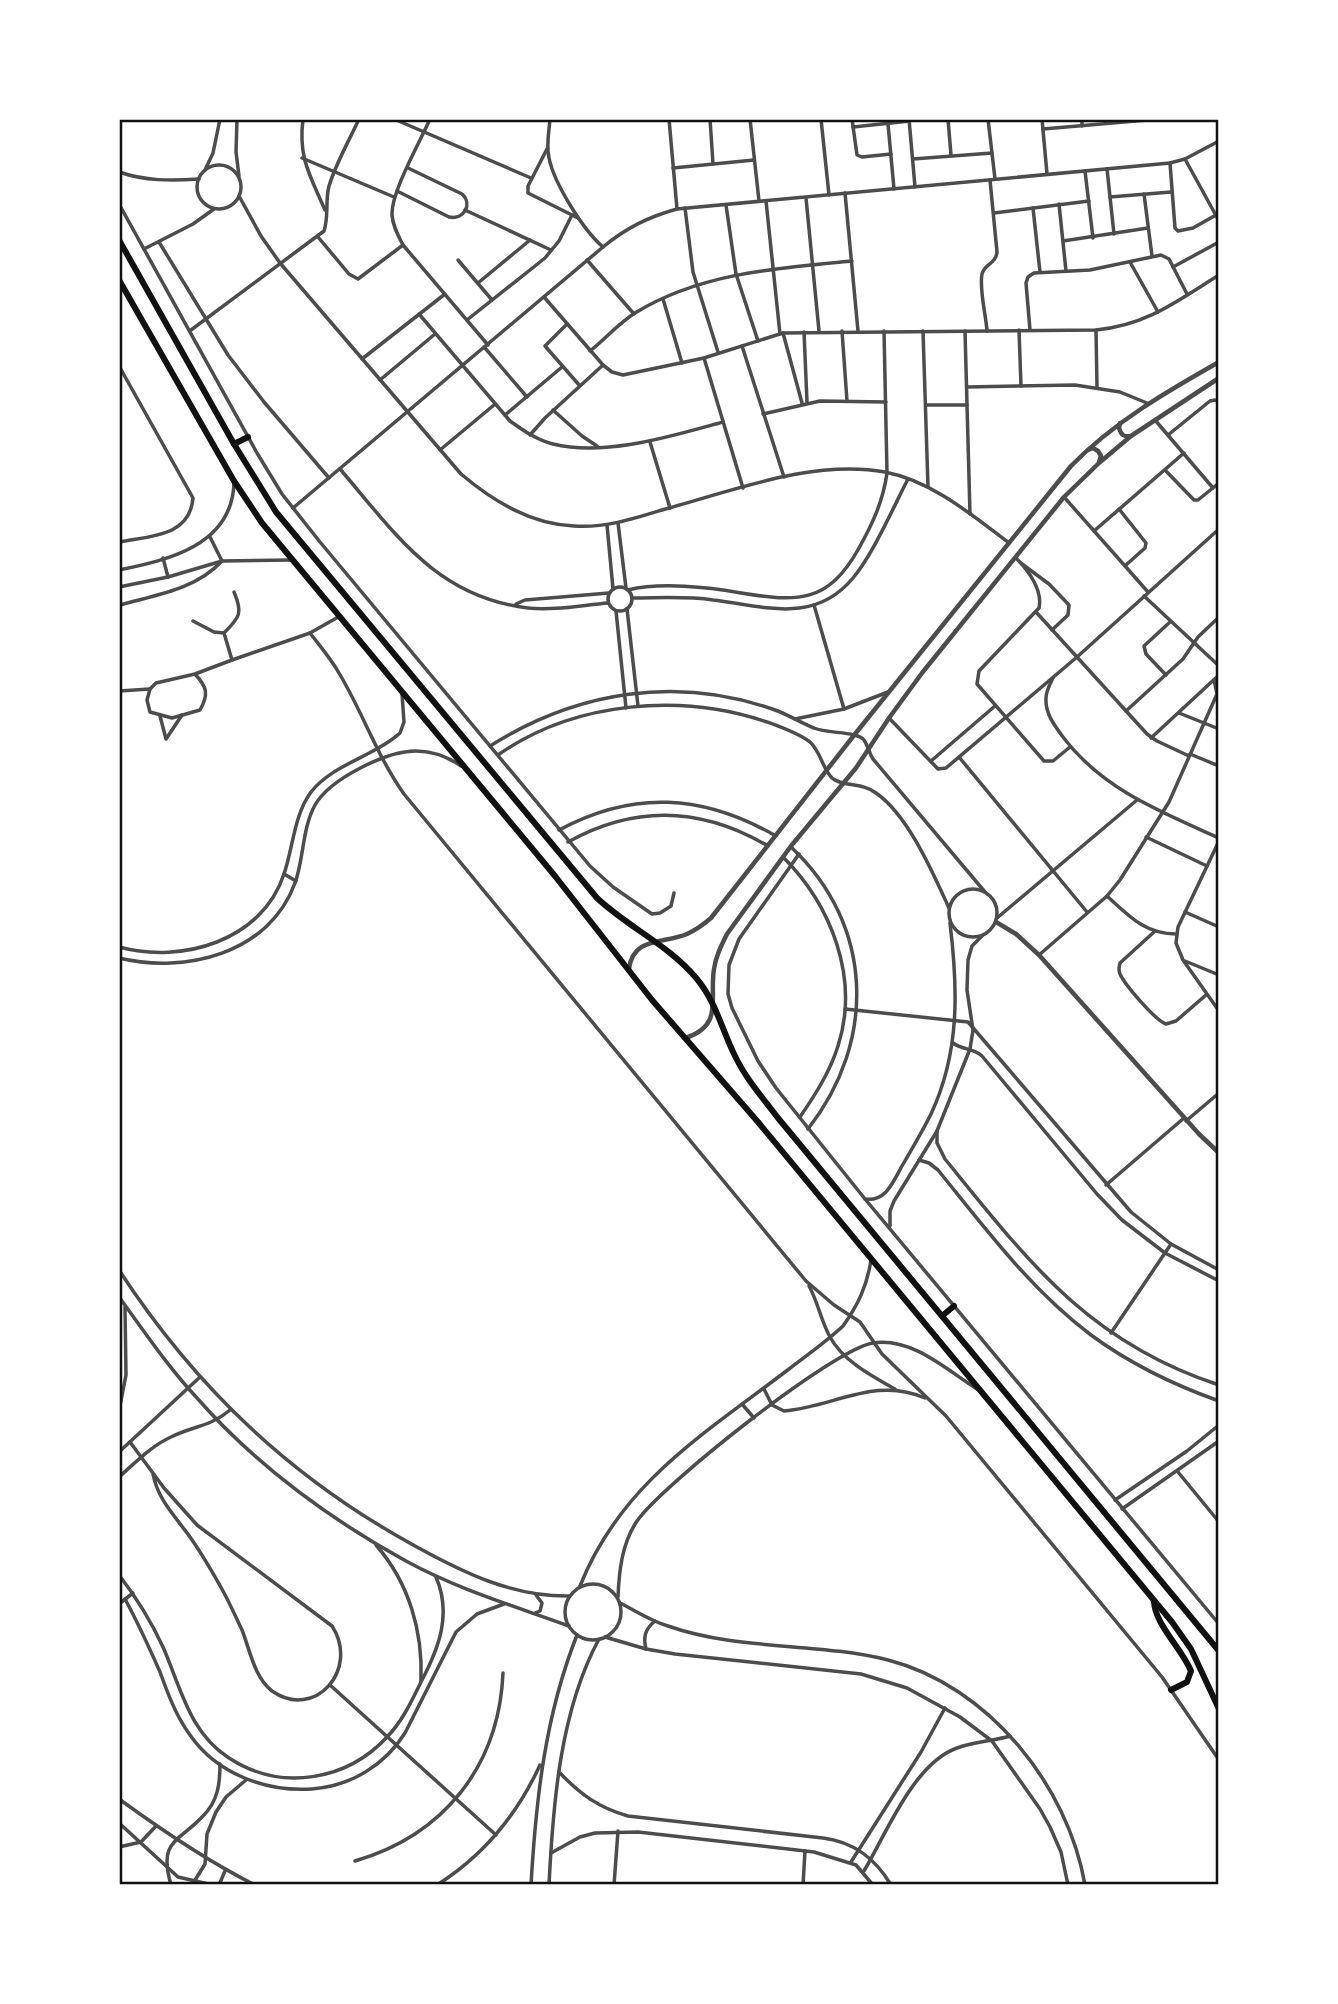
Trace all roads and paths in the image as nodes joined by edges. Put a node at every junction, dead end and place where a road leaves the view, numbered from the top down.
1 (220, 119) edge
2 (237, 119) edge
3 (303, 119) edge
4 (359, 119) edge
5 (394, 119) edge
6 (430, 119) edge
7 (550, 119) edge
8 (669, 119) edge
9 (710, 119) edge
10 (750, 119) edge
11 (821, 119) edge
12 (852, 119) edge
13 (948, 119) edge
14 (988, 119) edge
15 (1042, 119) edge
16 (1082, 119) edge
17 (1159, 119) edge
18 (910, 120) edge
19 (1121, 121) edge
20 (888, 124) junction
21 (1082, 126) junction
22 (853, 127) junction
23 (1043, 129) junction
24 (424, 132) junction
25 (1219, 141) edge
26 (547, 149) junction
27 (992, 152) junction
28 (891, 154) junction
29 (951, 156) junction
30 (302, 158) junction
31 (913, 159) junction
32 (1185, 159) junction
33 (754, 160) junction
34 (1170, 163) junction
35 (713, 164) junction
36 (408, 168) junction
37 (673, 168) junction
38 (1107, 169) junction
39 (1085, 171) junction
40 (119, 172) edge
41 (204, 172) junction
42 (335, 172) junction
43 (1047, 174) junction
44 (531, 178) junction
45 (199, 179) junction
46 (992, 180) junction
47 (240, 181) junction
48 (915, 187) junction
49 (894, 189) junction
50 (397, 191) junction
51 (1171, 192) junction
52 (845, 193) junction
53 (1144, 194) junction
54 (829, 195) junction
55 (239, 196) junction
56 (395, 197) junction
57 (806, 197) junction
58 (1110, 197) junction
59 (759, 201) junction
60 (766, 201) junction
61 (1089, 201) junction
62 (119, 204) edge
63 (1059, 204) junction
64 (726, 205) junction
65 (685, 208) junction
66 (1033, 208) junction
67 (214, 209) junction
68 (677, 209) junction
69 (465, 210) junction
70 (993, 213) junction
71 (327, 214) junction
72 (572, 215) junction
73 (1216, 215) junction
74 (578, 218) junction
75 (1219, 222) edge
76 (1148, 228) junction
77 (1114, 234) junction
78 (318, 237) junction
79 (1093, 238) junction
80 (119, 240) edge
81 (530, 240) junction
82 (1063, 241) junction
83 (159, 242) junction
84 (1219, 242) edge
85 (403, 245) junction
86 (603, 247) junction
87 (144, 249) junction
88 (551, 250) junction
89 (1152, 256) junction
90 (458, 260) dead end
91 (587, 260) junction
92 (852, 261) junction
93 (1130, 262) junction
94 (280, 263) junction
95 (812, 264) junction
96 (1173, 267) junction
97 (773, 268) junction
98 (1066, 271) junction
99 (1040, 272) junction
100 (736, 274) junction
101 (1219, 275) edge
102 (119, 280) edge
103 (478, 283) junction
104 (698, 285) junction
105 (445, 294) junction
106 (1187, 295) junction
107 (544, 298) junction
108 (663, 299) junction
109 (492, 300) junction
110 (1158, 312) junction
111 (419, 314) junction
112 (634, 314) junction
113 (206, 320) junction
114 (467, 320) junction
115 (567, 324) junction
116 (1019, 330) junction
117 (1030, 330) junction
118 (1096, 330) junction
119 (190, 331) junction
120 (819, 331) junction
121 (842, 331) junction
122 (858, 331) junction
123 (884, 331) junction
124 (923, 331) junction
125 (965, 331) junction
126 (987, 331) junction
127 (804, 332) junction
128 (782, 333) junction
129 (435, 334) junction
130 (758, 341) junction
131 (742, 346) junction
132 (486, 347) junction
133 (590, 351) junction
134 (719, 353) junction
135 (704, 358) junction
136 (362, 359) junction
137 (1219, 362) edge
138 (682, 363) junction
139 (603, 365) junction
140 (119, 366) edge
141 (463, 367) junction
142 (562, 367) junction
143 (1219, 378) edge
144 (380, 380) junction
145 (580, 386) junction
146 (1021, 386) junction
147 (967, 387) junction
148 (1097, 387) junction
149 (527, 397) junction
150 (846, 401) junction
151 (886, 402) junction
152 (1219, 402) edge
153 (804, 403) junction
154 (1147, 403) junction
155 (494, 405) junction
156 (927, 405) junction
157 (967, 405) junction
158 (553, 410) junction
159 (407, 411) junction
160 (764, 414) junction
161 (505, 415) junction
162 (1155, 419) junction
163 (723, 422) junction
164 (1121, 422) junction
165 (530, 435) junction
166 (1168, 435) junction
167 (1131, 436) junction
168 (248, 437) junction
169 (650, 442) junction
170 (234, 444) junction
171 (598, 446) junction
172 (440, 450) junction
173 (1087, 450) junction
174 (1184, 453) junction
175 (1099, 463) junction
176 (340, 469) junction
177 (1165, 470) junction
178 (887, 473) junction
179 (784, 477) junction
180 (329, 478) junction
181 (908, 479) junction
182 (234, 481) junction
183 (1217, 486) edge
184 (928, 487) junction
185 (743, 488) junction
186 (1064, 497) junction
187 (293, 508) junction
188 (670, 508) junction
189 (1118, 509) junction
190 (970, 513) junction
191 (618, 523) junction
192 (607, 526) junction
193 (1219, 529) edge
194 (1094, 531) junction
195 (210, 537) junction
196 (119, 542) edge
197 (1009, 543) junction
198 (162, 558) junction
199 (1016, 558) junction
200 (292, 560) junction
201 (222, 561) junction
202 (1021, 563) junction
203 (1125, 566) junction
204 (119, 570) edge
205 (168, 577) junction
206 (119, 587) edge
207 (627, 589) junction
208 (611, 591) junction
209 (234, 592) dead end
210 (1146, 594) junction
211 (632, 598) junction
212 (608, 603) junction
213 (514, 604) junction
214 (120, 605) edge
215 (814, 605) junction
216 (626, 610) junction
217 (616, 611) junction
218 (1036, 612) junction
219 (340, 616) junction
220 (1219, 617) edge
221 (193, 621) dead end
222 (1170, 622) junction
223 (1052, 630) junction
224 (224, 633) junction
225 (310, 633) junction
226 (1193, 643) junction
227 (1077, 657) junction
228 (232, 660) junction
229 (1219, 666) edge
230 (195, 674) junction
231 (1166, 675) junction
232 (1219, 675) edge
233 (1053, 677) junction
234 (1214, 680) junction
235 (401, 689) junction
236 (150, 690) junction
237 (1218, 690) edge
238 (119, 691) edge
239 (890, 691) junction
240 (636, 692) junction
241 (625, 694) junction
242 (638, 706) junction
243 (995, 706) junction
244 (626, 708) junction
245 (844, 709) junction
246 (1126, 711) junction
247 (1179, 713) junction
248 (182, 715) junction
249 (160, 716) junction
250 (889, 718) junction
251 (1005, 718) junction
252 (794, 719) junction
253 (1204, 723) junction
254 (1219, 729) edge
255 (855, 734) junction
256 (1151, 738) junction
257 (490, 746) junction
258 (377, 747) junction
259 (1070, 747) junction
260 (868, 751) junction
261 (498, 755) junction
262 (1190, 755) junction
263 (958, 757) junction
264 (383, 759) junction
265 (931, 761) junction
266 (1219, 766) edge
267 (463, 767) junction
268 (827, 770) junction
269 (843, 783) junction
270 (1137, 800) junction
271 (1163, 812) junction
272 (558, 830) junction
273 (776, 836) junction
274 (1146, 837) junction
275 (1219, 839) edge
276 (568, 842) junction
277 (768, 846) junction
278 (791, 846) junction
279 (799, 854) junction
280 (783, 857) junction
281 (791, 864) junction
282 (1207, 866) junction
283 (1055, 871) junction
284 (284, 874) junction
285 (296, 881) junction
286 (985, 892) junction
287 (674, 893) dead end
288 (1108, 896) junction
289 (949, 908) junction
290 (1088, 912) junction
291 (1185, 912) junction
292 (996, 920) junction
293 (950, 923) junction
294 (1219, 927) edge
295 (1154, 932) junction
296 (1176, 934) junction
297 (982, 936) junction
298 (656, 940) junction
299 (119, 947) edge
300 (1039, 955) junction
301 (119, 958) edge
302 (1183, 960) junction
303 (629, 971) junction
304 (1219, 975) edge
305 (1206, 995) junction
306 (714, 1003) junction
307 (845, 1009) junction
308 (857, 1010) junction
309 (1219, 1011) edge
310 (956, 1021) junction
311 (972, 1024) junction
312 (686, 1038) junction
313 (953, 1043) junction
314 (970, 1049) junction
315 (1219, 1093) edge
316 (799, 1118) junction
317 (1185, 1119) junction
318 (808, 1129) junction
319 (937, 1131) junction
320 (1219, 1153) edge
321 (919, 1160) junction
322 (1106, 1185) junction
323 (864, 1199) junction
324 (890, 1228) junction
325 (1171, 1244) junction
326 (1165, 1253) junction
327 (871, 1258) junction
328 (119, 1270) edge
329 (1219, 1270) edge
330 (806, 1281) junction
331 (1219, 1281) edge
332 (119, 1297) edge
333 (125, 1305) junction
334 (954, 1306) junction
335 (850, 1315) junction
336 (942, 1315) junction
337 (1111, 1333) junction
338 (830, 1337) junction
339 (873, 1343) junction
340 (844, 1354) junction
341 (200, 1377) junction
342 (1219, 1385) edge
343 (187, 1387) junction
344 (764, 1389) junction
345 (895, 1389) junction
346 (983, 1393) junction
347 (1219, 1401) edge
348 (742, 1404) junction
349 (772, 1405) junction
350 (938, 1408) junction
351 (230, 1410) junction
352 (119, 1411) edge
353 (754, 1418) junction
354 (218, 1420) junction
355 (1219, 1425) edge
356 (1219, 1441) edge
357 (130, 1442) junction
358 (119, 1452) edge
359 (142, 1457) junction
360 (1178, 1472) junction
361 (153, 1474) junction
362 (119, 1478) edge
363 (1115, 1500) junction
364 (1122, 1509) junction
365 (1219, 1522) edge
366 (372, 1541) junction
367 (119, 1575) edge
368 (435, 1575) junction
369 (580, 1587) junction
370 (133, 1593) junction
371 (536, 1595) junction
372 (570, 1596) junction
373 (125, 1599) junction
374 (619, 1600) junction
375 (1154, 1601) junction
376 (119, 1604) edge
377 (504, 1604) junction
378 (533, 1614) junction
379 (655, 1621) junction
380 (1219, 1624) edge
381 (569, 1626) junction
382 (577, 1635) junction
383 (605, 1637) junction
384 (599, 1639) junction
385 (646, 1649) junction
386 (1219, 1651) edge
387 (503, 1673) dead end
388 (421, 1683) junction
389 (330, 1685) junction
390 (1171, 1690) junction
391 (945, 1708) junction
392 (1219, 1709) edge
393 (1010, 1736) junction
394 (387, 1737) junction
395 (992, 1741) junction
396 (397, 1745) junction
397 (542, 1760) junction
398 (1219, 1760) edge
399 (220, 1764) junction
400 (560, 1773) junction
401 (246, 1780) junction
402 (455, 1799) junction
403 (119, 1800) edge
404 (119, 1823) edge
405 (156, 1826) junction
406 (618, 1831) junction
407 (496, 1835) junction
408 (175, 1839) junction
409 (141, 1842) junction
410 (119, 1847) edge
411 (858, 1849) junction
412 (805, 1851) junction
413 (551, 1853) junction
414 (207, 1857) junction
415 (871, 1859) junction
416 (355, 1861) dead end
417 (851, 1862) junction
418 (166, 1866) junction
419 (225, 1870) junction
420 (864, 1871) junction
421 (193, 1883) edge
422 (171, 1885) edge
423 (213, 1885) edge
424 (219, 1885) edge
425 (255, 1885) edge
426 (437, 1885) edge
427 (531, 1885) edge
428 (549, 1885) edge
429 (614, 1885) edge
430 (803, 1885) edge
431 (873, 1885) edge
432 (891, 1885) edge
433 (1068, 1885) edge
434 (1085, 1885) edge

1 - 41 street
2 - 47 street
3 - 30 street
4 - 42 street
5 - 24 street
6 - 24 street
7 - 26 street
8 - 37 street
9 - 35 street
10 - 33 street
11 - 54 street
12 - 22 street
13 - 29 street
14 - 27 street
15 - 23 street
16 - 21 street
17 - 19 street
18 - 20 street
18 - 31 street
19 - 21 street
20 - 22 street
20 - 28 street
21 - 23 street
22 - 28 street
23 - 43 street
24 - 36 street
24 - 44 street
25 - 32 street
26 - 44 street
26 - 74 street
27 - 29 street
27 - 46 street
28 - 49 street
29 - 31 street
30 - 42 street
30 - 71 street
31 - 48 street
32 - 34 street
32 - 73 street
33 - 35 street
33 - 59 street
34 - 38 street
34 - 51 street
35 - 37 street
36 - 50 street
36 - 69 street
37 - 68 street
38 - 39 street
38 - 58 street
39 - 43 street
39 - 61 street
40 - 45 street
41 - 45 street
41 - 47 street
42 - 56 street
42 - 71 street
43 - 46 street
44 - 72 street
45 - 67 street
46 - 48 street
46 - 70 street
47 - 55 street
48 - 49 street
49 - 52 street
50 - 56 street
50 - 69 street
51 - 53 street
51 - 73 street
52 - 54 street
52 - 92 street
53 - 58 street
53 - 76 street
54 - 57 street
55 - 67 street
55 - 94 street
56 - 85 street
57 - 60 street
57 - 95 street
58 - 77 street
59 - 60 street
59 - 64 street
60 - 97 street
61 - 63 street
61 - 79 street
62 - 87 street
63 - 66 street
63 - 82 street
64 - 65 street
64 - 100 street
65 - 68 street
65 - 104 street
66 - 70 street
66 - 99 street
67 - 83 street
68 - 86 street
69 - 81 street
70 - 126 street
71 - 78 street
72 - 74 street
72 - 88 street
73 - 75 street
74 - 86 street
76 - 77 street
76 - 89 street
77 - 79 street
78 - 85 street
78 - 94 street
79 - 82 street
80 - 170 highway
81 - 88 street
81 - 103 street
82 - 98 street
83 - 87 street
83 - 113 street
84 - 96 street
85 - 105 street
86 - 91 street
87 - 119 street
88 - 109 street
89 - 93 street
89 - 96 street
90 - 103 street
91 - 107 street
91 - 112 street
92 - 95 street
92 - 122 street
93 - 98 street
93 - 110 street
94 - 113 street
94 - 136 street
95 - 97 street
95 - 120 street
96 - 106 street
97 - 100 street
97 - 128 street
98 - 99 street
99 - 117 street
100 - 104 street
100 - 130 street
101 - 106 street
102 - 182 highway
103 - 109 street
104 - 108 street
104 - 134 street
105 - 111 street
105 - 114 street
106 - 110 street
107 - 115 street
107 - 132 street
108 - 112 street
108 - 138 street
109 - 114 street
110 - 118 street
111 - 129 street
111 - 136 street
112 - 133 street
113 - 119 street
113 - 180 street
114 - 132 street
115 - 133 street
115 - 142 street
116 - 117 street
116 - 126 street
116 - 146 street
117 - 118 street
118 - 148 street
119 - 168 street
120 - 121 street
120 - 127 street
121 - 122 street
121 - 150 street
122 - 123 street
123 - 124 street
123 - 151 street
124 - 125 street
124 - 156 street
125 - 126 street
125 - 147 street
127 - 128 street
127 - 153 street
128 - 130 street
128 - 153 street
129 - 141 street
129 - 144 street
130 - 131 street
131 - 134 street
131 - 160 street
132 - 141 street
132 - 149 street
133 - 139 street
134 - 135 street
135 - 138 street
135 - 163 street
136 - 144 street
137 - 154 street
138 - 139 street
139 - 145 street
140 - 196 street
141 - 155 street
141 - 159 street
142 - 145 street
142 - 149 street
143 - 162 street
144 - 159 street
145 - 158 street
146 - 147 street
146 - 148 street
147 - 157 street
148 - 154 street
149 - 161 street
150 - 151 street
150 - 153 street
151 - 178 street
152 - 166 street
153 - 160 street
154 - 164 street
155 - 161 street
155 - 172 street
156 - 157 street
156 - 184 street
157 - 190 street
158 - 165 street
158 - 171 street
159 - 172 street
159 - 176 street
160 - 179 street
161 - 165 street
162 - 166 street
162 - 167 street
163 - 169 street
163 - 185 street
164 - 167 street
164 - 173 street
165 - 171 street
166 - 174 street
167 - 175 street
168 - 170 highway
168 - 187 street
169 - 171 street
169 - 188 street
170 - 298 highway
172 - 192 street
173 - 175 street
173 - 197 street
174 - 177 street
174 - 183 street
175 - 186 street
176 - 180 street
176 - 213 street
177 - 183 street
177 - 189 street
178 - 179 street
178 - 181 street
178 - 207 street
179 - 185 street
180 - 187 street
181 - 184 street
181 - 215 street
182 - 195 street
182 - 200 highway
184 - 190 street
185 - 188 street
186 - 194 street
186 - 199 street
187 - 257 street
188 - 191 street
189 - 194 street
189 - 203 street
190 - 197 street
191 - 192 street
191 - 207 street
192 - 208 street
193 - 210 street
194 - 203 street
195 - 198 street
195 - 201 street
197 - 239 street
198 - 204 street
198 - 205 street
199 - 202 street
199 - 250 street
200 - 201 street
200 - 219 highway
201 - 205 street
201 - 214 street
202 - 218 street
202 - 223 street
203 - 210 street
205 - 206 street
207 - 208 street
207 - 211 street
208 - 212 street
208 - 213 street
209 - 224 street
210 - 222 street
210 - 227 street
211 - 215 street
211 - 216 street
212 - 213 street
212 - 217 street
215 - 245 street
216 - 217 street
216 - 240 street
217 - 241 street
218 - 223 street
218 - 243 street
219 - 225 street
219 - 235 highway
220 - 226 street
221 - 224 street
222 - 226 street
222 - 231 street
223 - 227 street
224 - 228 street
225 - 228 street
225 - 258 street
226 - 229 street
226 - 231 street
227 - 233 street
227 - 246 street
228 - 230 street
230 - 236 street
230 - 248 street
231 - 246 street
232 - 234 street
233 - 251 street
233 - 259 street
234 - 237 street
234 - 247 street
235 - 258 street
235 - 267 highway
236 - 238 street
236 - 249 street
237 - 253 street
239 - 245 street
239 - 255 street
240 - 241 street
240 - 242 street
240 - 252 street
241 - 244 street
241 - 257 street
242 - 244 street
242 - 268 street
243 - 251 street
243 - 265 street
244 - 261 street
245 - 252 street
246 - 256 street
247 - 253 street
247 - 256 street
248 - 249 street
248 - 249 street
250 - 260 street
250 - 265 street
251 - 259 street
251 - 263 street
252 - 255 street
253 - 254 street
253 - 262 street
255 - 260 street
255 - 268 street
256 - 262 street
257 - 261 street
258 - 264 street
258 - 284 street
259 - 270 street
260 - 269 street
260 - 286 street
261 - 272 street
262 - 266 street
262 - 271 street
263 - 265 street
263 - 283 street
264 - 267 street
264 - 285 street
264 - 330 street
267 - 303 highway
268 - 269 street
268 - 273 street
269 - 278 street
269 - 289 street
270 - 271 street
270 - 283 street
271 - 274 street
271 - 275 street
272 - 273 street
272 - 276 street
273 - 277 street
274 - 282 street
274 - 288 street
275 - 282 street
276 - 277 street
276 - 287 street
277 - 298 street
278 - 279 street
278 - 280 street
279 - 281 street
279 - 308 street
280 - 281 street
280 - 306 street
281 - 307 street
281 - 316 street
282 - 291 street
283 - 290 street
283 - 292 street
284 - 285 street
284 - 299 street
285 - 301 street
286 - 289 street
286 - 292 street
288 - 290 street
288 - 295 street
289 - 293 street
290 - 300 street
291 - 294 street
291 - 296 street
292 - 297 street
292 - 300 street
293 - 297 street
293 - 310 street
295 - 296 street
295 - 305 street
296 - 302 street
297 - 311 street
298 - 303 street
298 - 306 highway
300 - 317 street
302 - 304 street
302 - 305 street
303 - 312 highway
305 - 309 street
306 - 312 street
306 - 336 highway
307 - 308 street
307 - 316 street
308 - 310 street
308 - 318 street
310 - 311 street
310 - 313 street
311 - 314 street
311 - 322 street
312 - 327 highway
313 - 314 street
313 - 323 street
314 - 319 street
314 - 326 street
315 - 317 street
316 - 318 street
317 - 320 street
317 - 322 street
318 - 323 street
319 - 321 street
319 - 337 street
321 - 324 street
321 - 347 street
322 - 325 street
323 - 324 street
324 - 334 street
325 - 326 street
325 - 329 street
326 - 331 street
326 - 337 street
327 - 335 street
327 - 346 highway
328 - 341 street
330 - 335 street
330 - 338 street
332 - 333 street
333 - 343 street
333 - 352 street
334 - 336 highway
334 - 363 street
335 - 338 street
335 - 339 street
336 - 386 highway
337 - 342 street
338 - 340 street
338 - 344 street
339 - 340 street
339 - 346 street
339 - 350 street
340 - 345 street
340 - 349 street
341 - 343 street
341 - 351 street
343 - 354 street
343 - 357 street
344 - 348 street
344 - 349 street
345 - 349 street
345 - 350 street
346 - 375 highway
348 - 353 street
348 - 369 street
349 - 353 street
350 - 390 street
351 - 354 street
351 - 371 street
353 - 374 street
354 - 359 street
354 - 366 street
355 - 363 street
356 - 360 street
357 - 358 street
357 - 359 street
359 - 361 street
359 - 362 street
360 - 364 street
360 - 365 street
361 - 389 street
361 - 389 street
363 - 364 street
364 - 380 street
366 - 368 street
366 - 388 street
367 - 370 street
368 - 377 street
368 - 388 street
369 - 372 street
369 - 374 street
370 - 373 street
370 - 394 street
371 - 372 street
371 - 378 street
372 - 381 street
373 - 376 street
373 - 399 street
374 - 379 street
374 - 383 street
375 - 390 highway
375 - 392 highway
377 - 378 street
377 - 396 street
378 - 381 street
379 - 385 street
379 - 393 street
381 - 382 street
382 - 384 street
382 - 397 street
383 - 384 street
383 - 385 street
384 - 400 street
385 - 391 street
387 - 402 street
388 - 394 street
389 - 394 street
390 - 398 street
391 - 395 street
391 - 411 street
393 - 395 street
393 - 434 street
394 - 396 street
395 - 415 street
395 - 433 street
396 - 401 street
396 - 402 street
397 - 407 street
397 - 427 street
399 - 401 street
399 - 408 street
400 - 411 street
400 - 413 street
401 - 414 street
402 - 407 street
402 - 416 street
403 - 405 street
404 - 409 street
405 - 408 street
405 - 409 street
406 - 412 street
406 - 413 street
406 - 429 street
407 - 426 street
408 - 414 street
408 - 418 street
409 - 410 street
409 - 418 street
411 - 415 street
411 - 417 street
412 - 417 street
412 - 430 street
413 - 428 street
414 - 419 street
414 - 421 street
415 - 420 street
415 - 432 street
417 - 420 street
418 - 421 street
418 - 422 street
419 - 424 street
419 - 425 street
420 - 431 street
421 - 423 street

